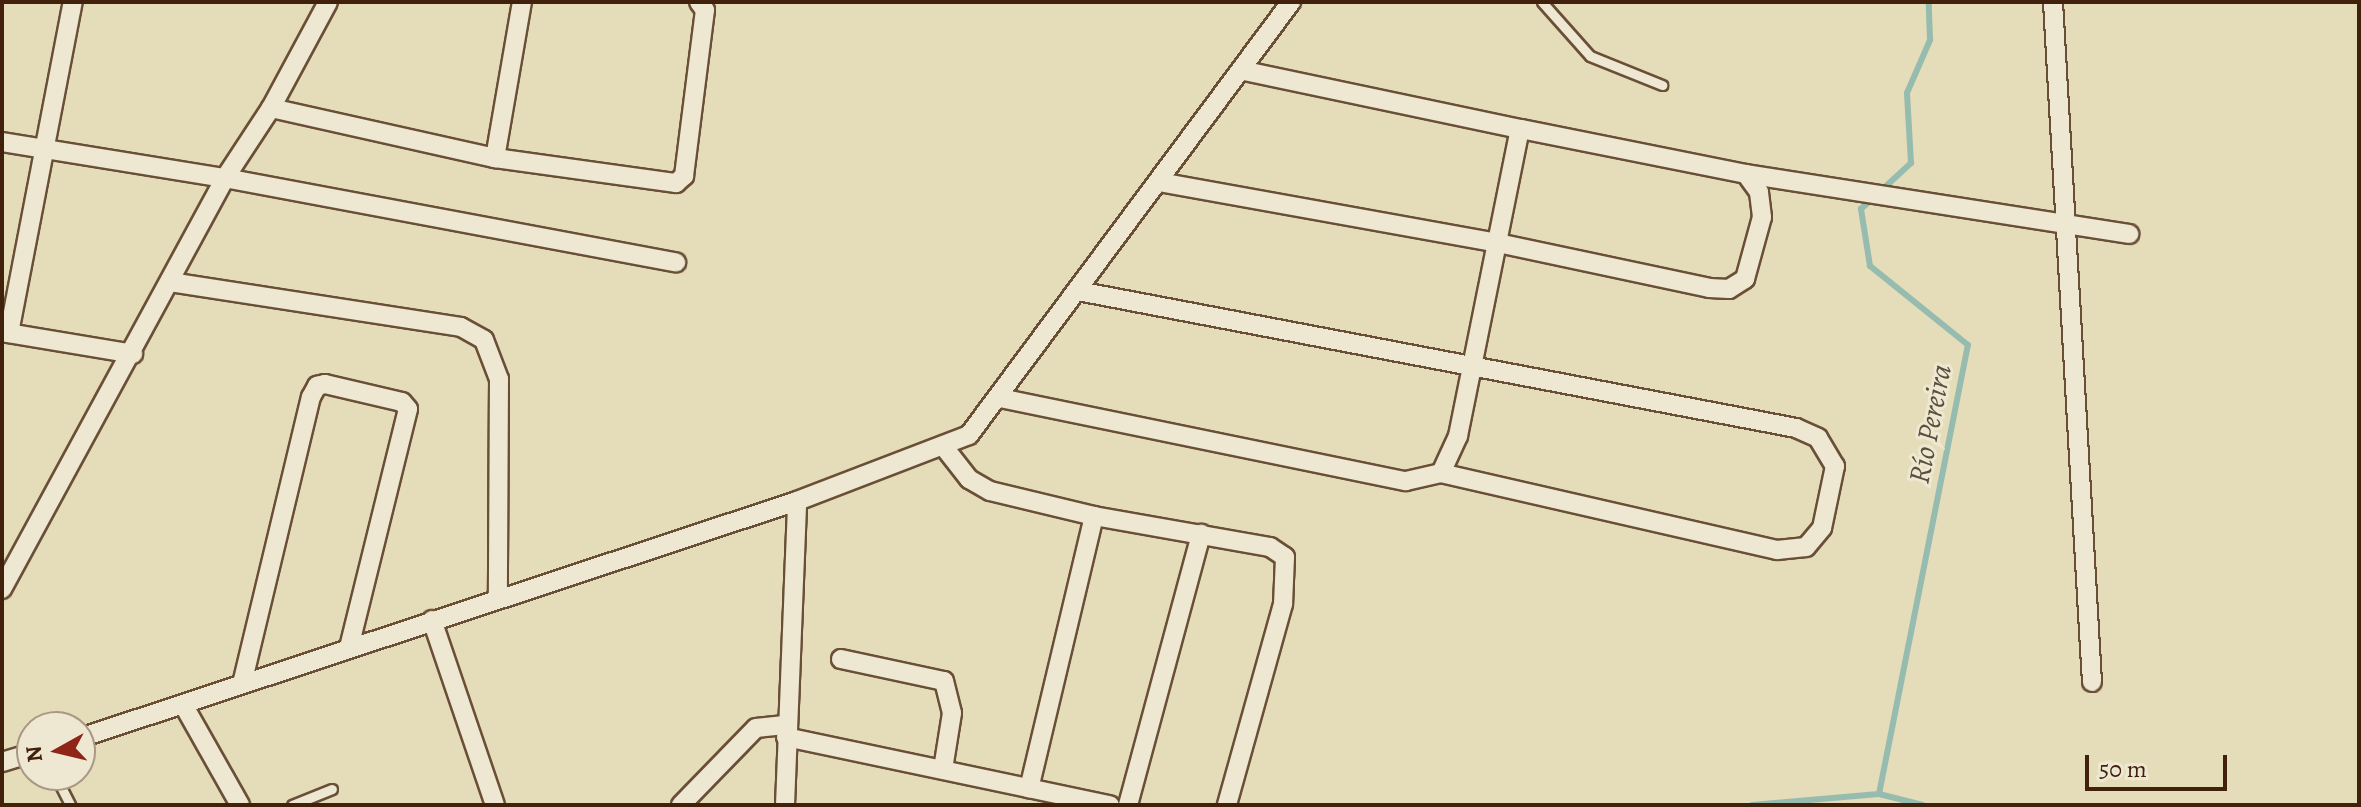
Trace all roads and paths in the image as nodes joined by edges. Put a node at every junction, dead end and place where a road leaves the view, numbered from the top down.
1 (73, 2) edge
2 (328, 2) edge
3 (522, 2) edge
4 (699, 2) edge
5 (1291, 2) edge
6 (1542, 2) edge
7 (2053, 2) edge
8 (1241, 70) junction
9 (1662, 85) dead end
10 (271, 108) junction
11 (1520, 129) junction
12 (2, 142) edge
13 (46, 149) junction
14 (495, 158) junction
15 (1746, 174) junction
16 (225, 178) junction
17 (1159, 182) junction
18 (2067, 224) junction
19 (2129, 234) dead end
20 (1498, 243) junction
21 (676, 262) dead end
22 (170, 282) junction
23 (1078, 291) junction
24 (6, 333) edge
25 (133, 354) junction
26 (1469, 366) junction
27 (1000, 398) junction
28 (944, 447) junction
29 (1441, 473) junction
30 (797, 501) junction
31 (1094, 516) junction
32 (1201, 534) junction
33 (2, 589) edge
34 (498, 598) junction
35 (432, 620) junction
36 (349, 648) junction
37 (841, 659) dead end
38 (2092, 682) dead end
39 (242, 684) junction
40 (184, 706) junction
41 (786, 731) junction
42 (96, 733) edge
43 (943, 769) junction
44 (1029, 788) junction
45 (332, 789) dead end
46 (240, 805) edge
47 (292, 805) edge
48 (495, 805) edge
49 (681, 805) edge
50 (785, 805) edge
51 (1110, 805) edge
52 (1128, 805) edge
53 (1227, 805) edge

1 - 13 street
2 - 10 street
3 - 14 street
4 - 14 street
5 - 8 street
6 - 9 lane
7 - 18 street
8 - 11 street
8 - 17 street
10 - 14 street
10 - 16 street
11 - 15 street
11 - 20 street
12 - 13 street
13 - 16 street
13 - 24 street
15 - 18 street
15 - 20 street
16 - 21 street
16 - 22 street
17 - 20 street
17 - 23 street
18 - 19 street
18 - 38 street
20 - 26 street
22 - 25 street
22 - 34 street
23 - 26 street
23 - 27 street
24 - 25 street
25 - 33 street
26 - 29 street
26 - 29 street
27 - 28 street
27 - 29 street
28 - 30 street
28 - 31 street
30 - 34 street
30 - 41 street
31 - 32 street
31 - 44 street
32 - 52 street
32 - 53 street
34 - 35 street
35 - 36 street
35 - 48 street
36 - 39 street
36 - 39 street
37 - 43 street
39 - 40 street
40 - 42 street
40 - 46 street
41 - 43 street
41 - 49 street
41 - 50 street
43 - 44 street
44 - 51 street
45 - 47 lane

